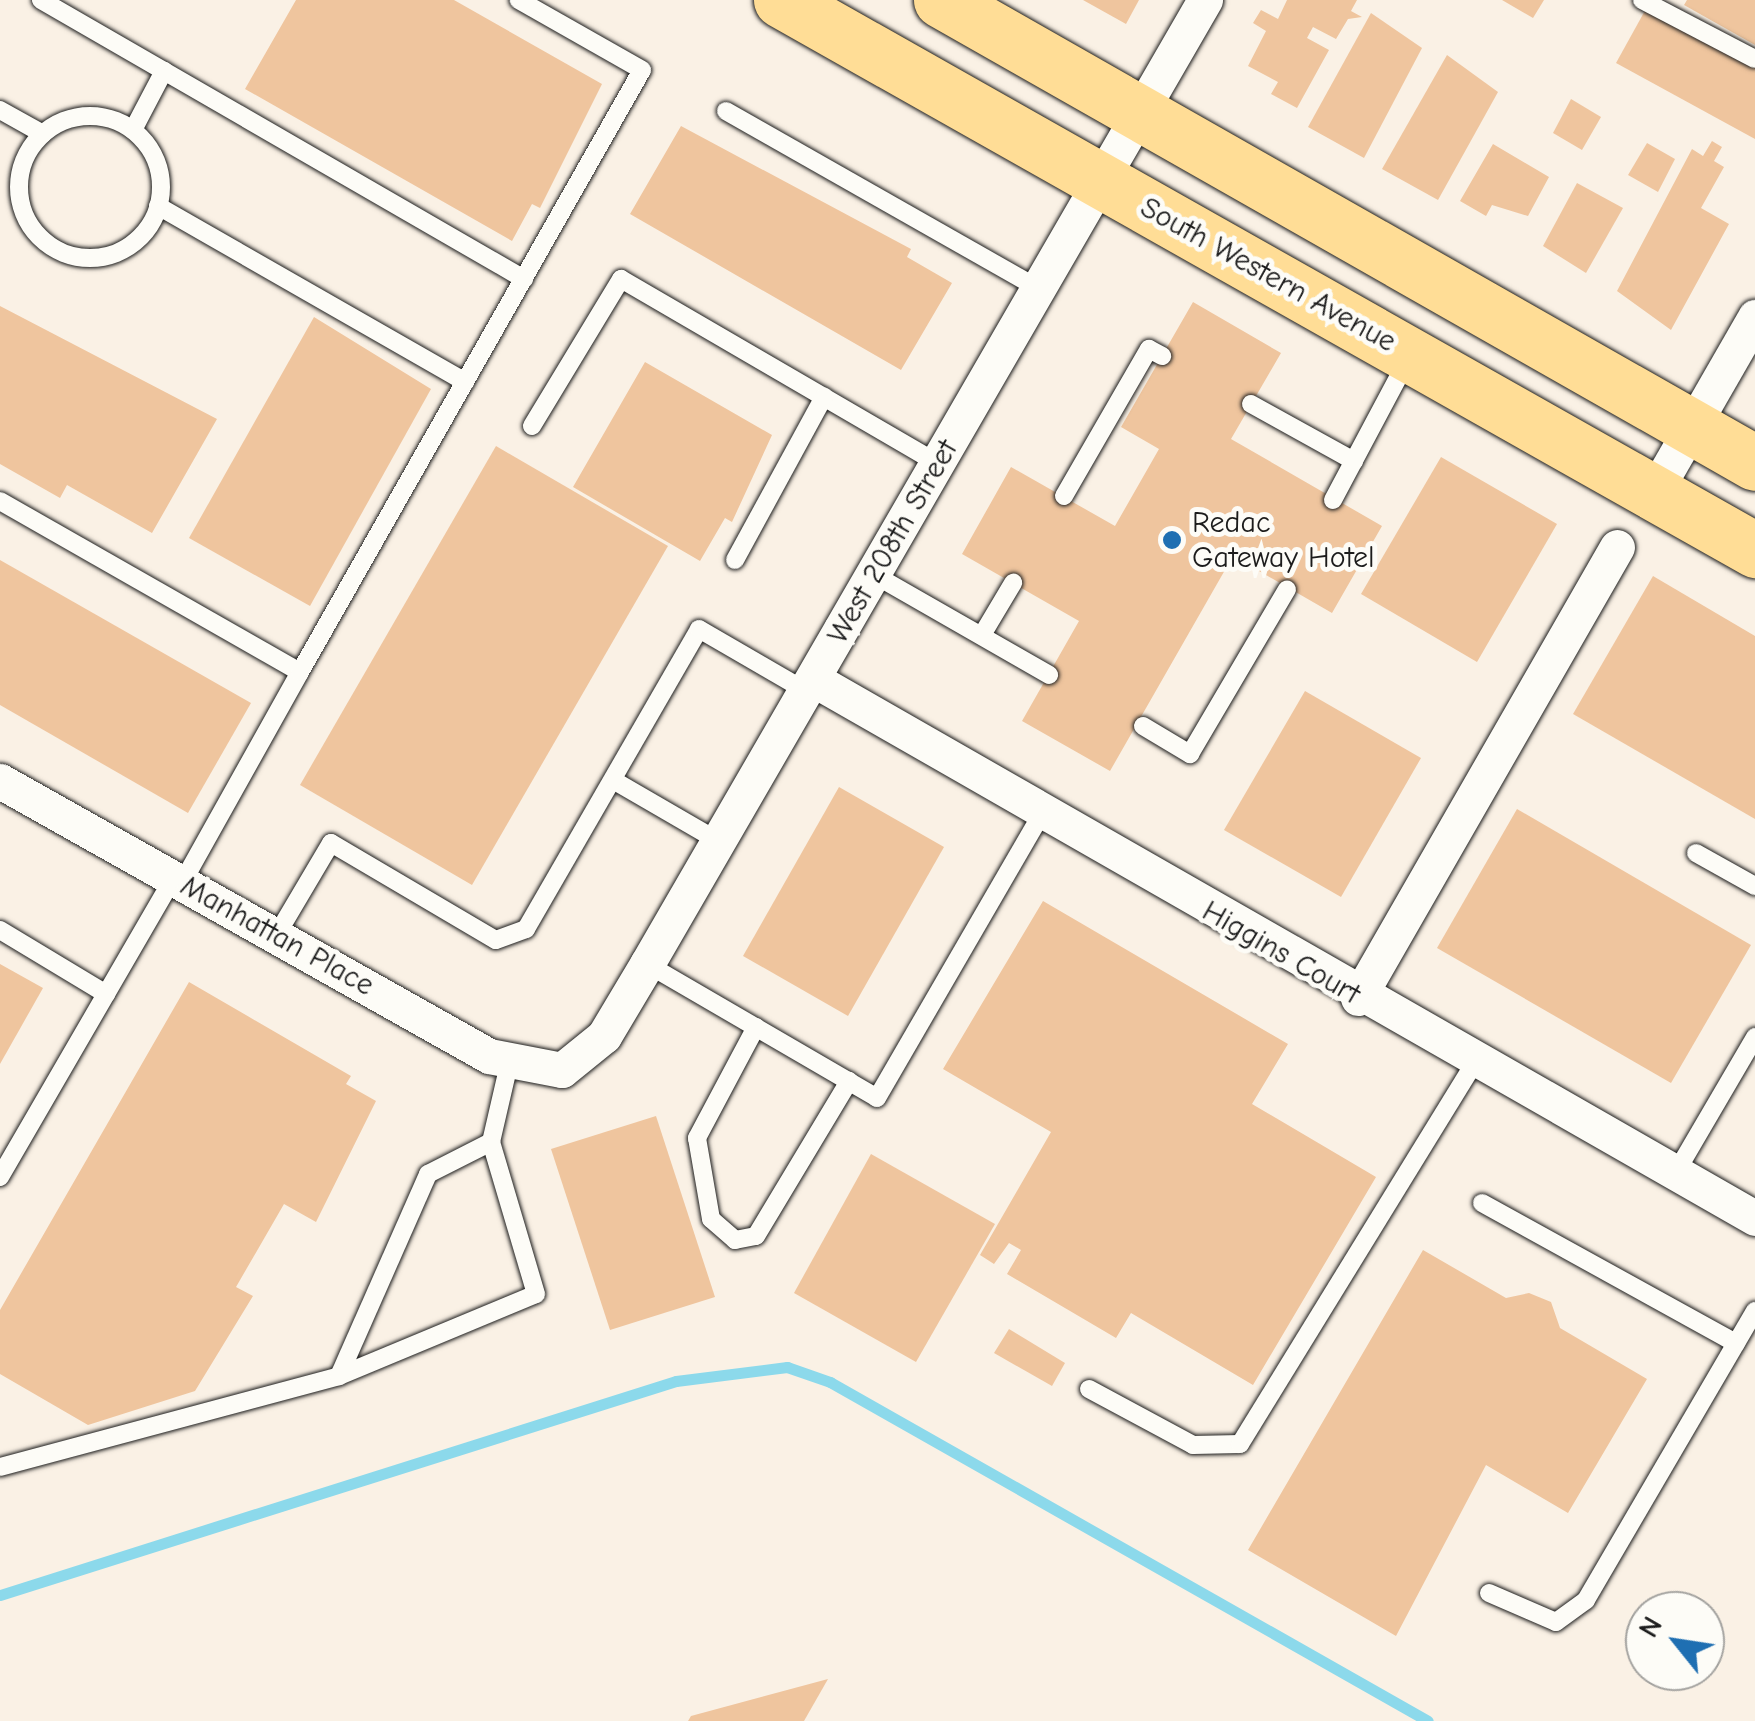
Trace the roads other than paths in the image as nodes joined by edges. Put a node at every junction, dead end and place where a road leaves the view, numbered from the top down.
1 (41, 0) edge
2 (519, 0) edge
3 (781, 0) edge
4 (941, 0) edge
5 (1205, 0) edge
6 (1642, 0) edge
7 (1755, 59) edge
8 (164, 71) junction
9 (0, 110) edge
10 (726, 112) dead end
11 (1141, 115) junction
12 (133, 130) junction
13 (43, 134) junction
14 (1104, 182) junction
15 (158, 206) junction
16 (524, 279) junction
17 (1041, 290) junction
18 (1755, 318) edge
19 (1410, 355) junction
20 (1162, 356) dead end
21 (465, 382) junction
22 (824, 397) junction
23 (1251, 404) dead end
24 (532, 426) dead end
25 (1692, 426) junction
26 (1354, 461) junction
27 (1755, 463) edge
28 (939, 464) junction
29 (1654, 491) junction
30 (1064, 496) dead end
31 (1333, 500) dead end
32 (0, 501) edge
33 (1617, 547) dead end
34 (1755, 550) edge
35 (735, 560) dead end
36 (873, 574) junction
37 (1013, 583) dead end
38 (1287, 589) dead end
39 (982, 635) junction
40 (300, 672) junction
41 (1049, 675) dead end
42 (809, 685) junction
43 (1143, 726) dead end
44 (613, 780) junction
45 (0, 781) edge
46 (1042, 813) junction
47 (720, 842) junction
48 (1696, 853) dead end
49 (178, 880) junction
50 (1755, 886) edge
51 (0, 930) edge
52 (276, 936) junction
53 (648, 964) junction
54 (106, 994) junction
55 (1358, 998) junction
56 (756, 1027) junction
57 (1755, 1036) edge
58 (510, 1060) junction
59 (1474, 1062) junction
60 (562, 1070) joint
61 (849, 1081) junction
62 (491, 1142) junction
63 (1675, 1174) junction
64 (0, 1178) edge
65 (1482, 1203) dead end
66 (1755, 1218) edge
67 (1755, 1311) edge
68 (1736, 1342) junction
69 (339, 1376) junction
70 (1089, 1389) dead end
71 (0, 1467) edge
72 (1489, 1593) dead end

1 - 8 lane
2 - 16 lane
3 - 14 main road, South Western Avenue
4 - 11 main road
5 - 11 street, West 208th Street
6 - 7 lane
8 - 12 lane
8 - 16 lane
9 - 13 lane
10 - 17 lane
11 - 14 street, West 208th Street
11 - 25 main road
12 - 13 lane
12 - 15 lane
13 - 15 lane
14 - 17 street, West 208th Street
14 - 19 main road, South Western Avenue
15 - 21 lane
16 - 21 lane
17 - 28 street, West 208th Street
18 - 25 street
19 - 26 lane
19 - 29 main road, South Western Avenue
20 - 30 lane
21 - 40 lane
22 - 24 lane
22 - 28 lane
22 - 35 lane
23 - 26 lane
25 - 27 main road
25 - 29 street
26 - 31 lane
28 - 36 street, West 208th Street
29 - 34 main road, South Western Avenue
32 - 40 lane
33 - 55 street
36 - 39 lane
36 - 42 street, West 208th Street
37 - 39 lane
38 - 43 lane
39 - 41 lane
40 - 49 lane
42 - 44 lane
42 - 46 street, Higgins Court
42 - 47 street, West 208th Street
44 - 47 lane
44 - 52 lane
45 - 49 street, Manhattan Place
46 - 55 street, Higgins Court
46 - 61 lane
47 - 53 street, West 208th Street
48 - 50 lane
49 - 52 street, Manhattan Place
49 - 54 lane
51 - 54 lane
52 - 58 street, Manhattan Place
53 - 56 lane
53 - 60 street, West 208th Street
54 - 64 lane
55 - 59 street, Higgins Court
56 - 61 lane
56 - 61 lane
57 - 63 lane
58 - 60 street, Manhattan Place
58 - 62 lane
59 - 63 street, Higgins Court
59 - 70 lane
62 - 69 lane
62 - 69 lane
63 - 66 street, Higgins Court
65 - 68 lane
67 - 68 lane
68 - 72 lane
69 - 71 lane

